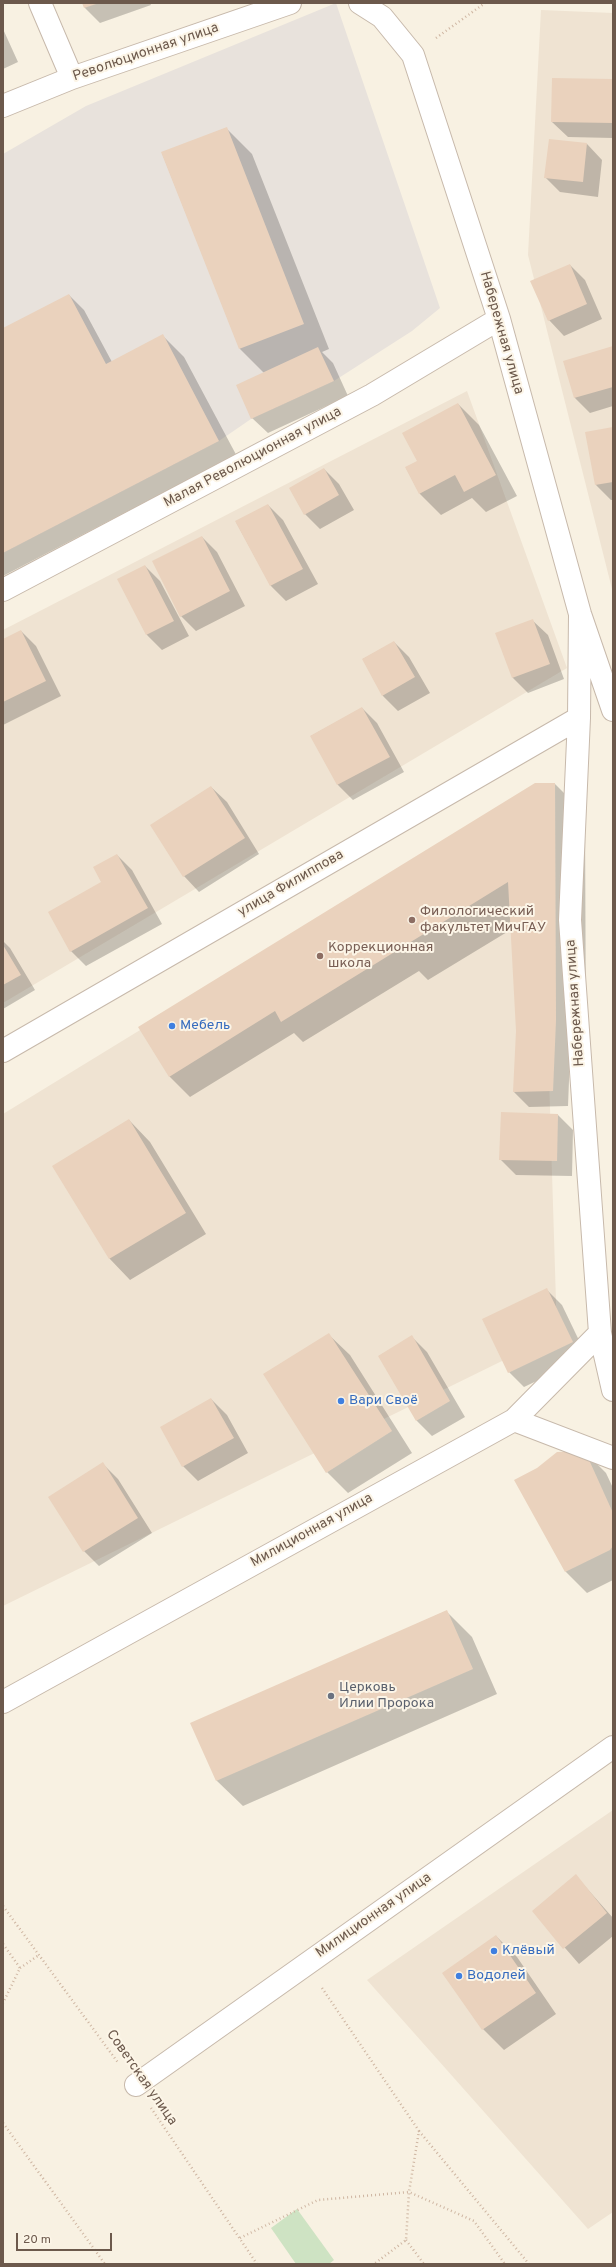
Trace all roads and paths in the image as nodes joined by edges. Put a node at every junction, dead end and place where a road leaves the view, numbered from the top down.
1 (40, 3) edge
2 (290, 3) edge
3 (360, 3) edge
4 (485, 3) edge
5 (412, 55) junction
6 (72, 78) junction
7 (3, 106) edge
8 (499, 319) junction
9 (3, 590) edge
10 (580, 614) junction
11 (613, 710) edge
12 (579, 718) junction
13 (3, 1051) edge
14 (600, 1333) junction
15 (613, 1390) edge
16 (514, 1420) junction
17 (613, 1458) edge
18 (3, 1702) edge
19 (613, 1747) edge
20 (3, 1906) edge
21 (3, 1944) edge
22 (39, 1955) junction
23 (305, 1964) junction
24 (20, 1968) junction
25 (3, 2003) edge
26 (136, 2085) junction
27 (3, 2123) edge
28 (419, 2131) junction
29 (409, 2192) junction
30 (240, 2238) junction
31 (406, 2240) junction
32 (105, 2264) edge
33 (257, 2264) edge
34 (374, 2264) edge
35 (424, 2264) edge
36 (505, 2264) edge
37 (529, 2264) edge

1 - 6 street
2 - 6 street, Революционная улица
3 - 5 street
4 - 5 path
5 - 8 street, Набережная улица
6 - 7 street, Революционная улица
8 - 9 street, Малая Революционная улица
8 - 10 street, Набережная улица
10 - 11 street, Набережная улица
10 - 12 street, Набережная улица
12 - 13 street, улица Филиппова
12 - 14 street, Набережная улица
14 - 15 street, Набережная улица
14 - 16 street, Милиционная улица
16 - 17 street
16 - 18 street, Милиционная улица
19 - 23 street, Милиционная улица
20 - 22 path, Советская улица
21 - 24 path
22 - 24 path
22 - 26 path, Советская улица
23 - 26 street, Милиционная улица
23 - 28 path
24 - 25 path
26 - 30 path, Советская улица
27 - 32 path
28 - 29 path
28 - 37 path
29 - 30 path
29 - 31 path
29 - 36 path
30 - 33 path, Советская улица
31 - 34 path
31 - 35 path

